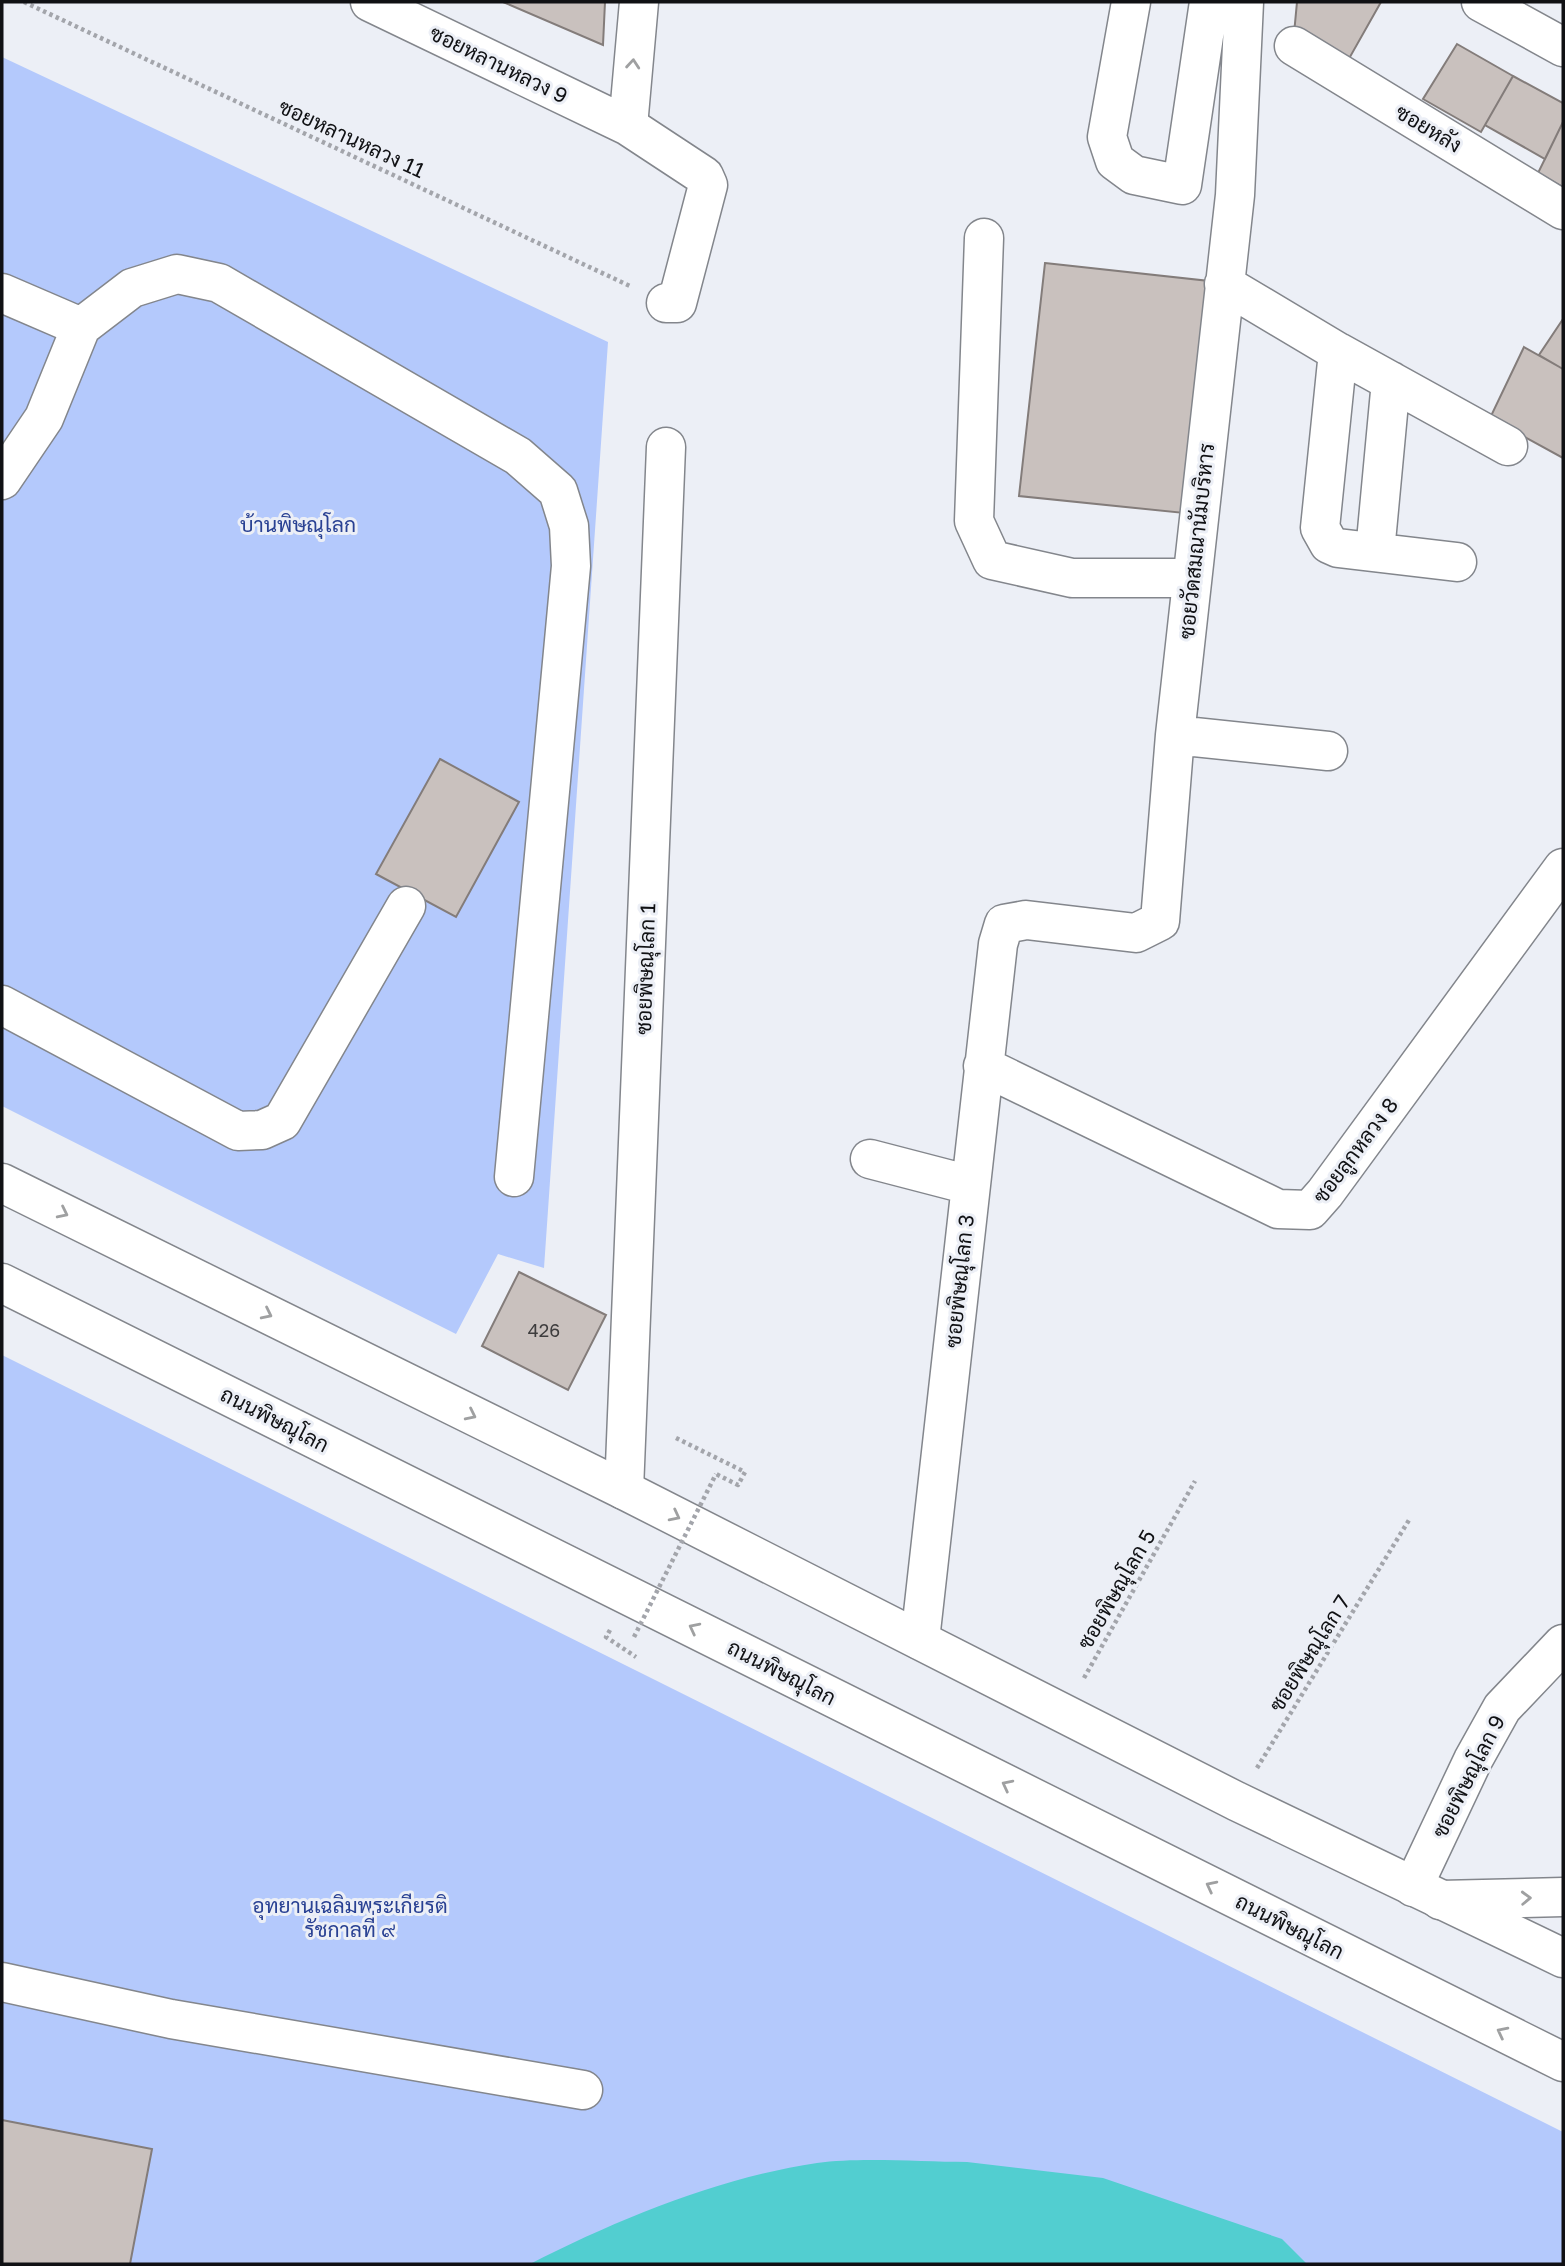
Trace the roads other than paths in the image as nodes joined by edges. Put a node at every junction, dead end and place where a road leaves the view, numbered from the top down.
1 (370, 2) edge
2 (639, 2) edge
3 (1131, 2) edge
4 (1209, 2) edge
5 (1244, 2) edge
6 (1481, 2) edge
7 (1294, 46) dead end
8 (1563, 47) edge
9 (628, 126) junction
10 (1563, 210) edge
11 (984, 238) dead end
12 (1224, 284) junction
13 (2, 293) edge
14 (666, 303) road end
15 (81, 327) junction
16 (1338, 352) junction
17 (1391, 381) junction
18 (1508, 446) dead end
19 (666, 447) dead end
20 (2, 479) edge
21 (1376, 552) junction
22 (1457, 562) dead end
23 (1192, 578) junction
24 (1175, 735) junction
25 (1328, 751) dead end
26 (1563, 868) edge
27 (406, 906) dead end
28 (1004, 924) joint
29 (2, 1005) edge
30 (983, 1066) junction
31 (870, 1159) dead end
32 (514, 1177) dead end
33 (2, 1183) edge
34 (970, 1185) junction
35 (2, 1283) edge
36 (624, 1490) junction
37 (920, 1640) junction
38 (1563, 1644) edge
39 (1427, 1894) junction
40 (1563, 1897) edge
41 (1563, 1958) edge
42 (2, 1982) edge
43 (1563, 2062) edge
44 (583, 2090) dead end

1 - 9 street, ซอยหลานหลวง 9
9 -> 2 street
3 - 4 street
5 - 12 street, ซอยวัดสมณานัมบริหาร
6 - 8 street
7 - 10 street, ซอยหลัง
9 - 14 street, ซอยหลานหลวง 9
11 - 23 street
12 - 16 street
12 - 23 street, ซอยวัดสมณานัมบริหาร
13 - 15 street
15 - 20 street
15 - 32 street
16 - 17 street
16 - 21 street
17 - 18 street
17 - 21 street
19 - 36 street, ซอยพิษณุโลก 1
21 - 22 street
23 - 24 street, ซอยวัดสมณานัมบริหาร
24 - 25 street
24 - 28 street, ซอยวัดสมณานัมบริหาร
26 - 30 street, ซอยลูกหลวง 8
27 - 29 street
28 - 30 street, ซอยพิษณุโลก 3
30 - 34 street, ซอยพิษณุโลก 3
31 - 34 street
33 -> 36 street
34 - 37 street, ซอยพิษณุโลก 3
43 -> 35 street, ถนนพิษณุโลก
36 -> 37 street
37 - 39 street
38 - 39 street, ซอยพิษณุโลก 9
39 -> 40 street
39 - 41 street
42 - 44 street

